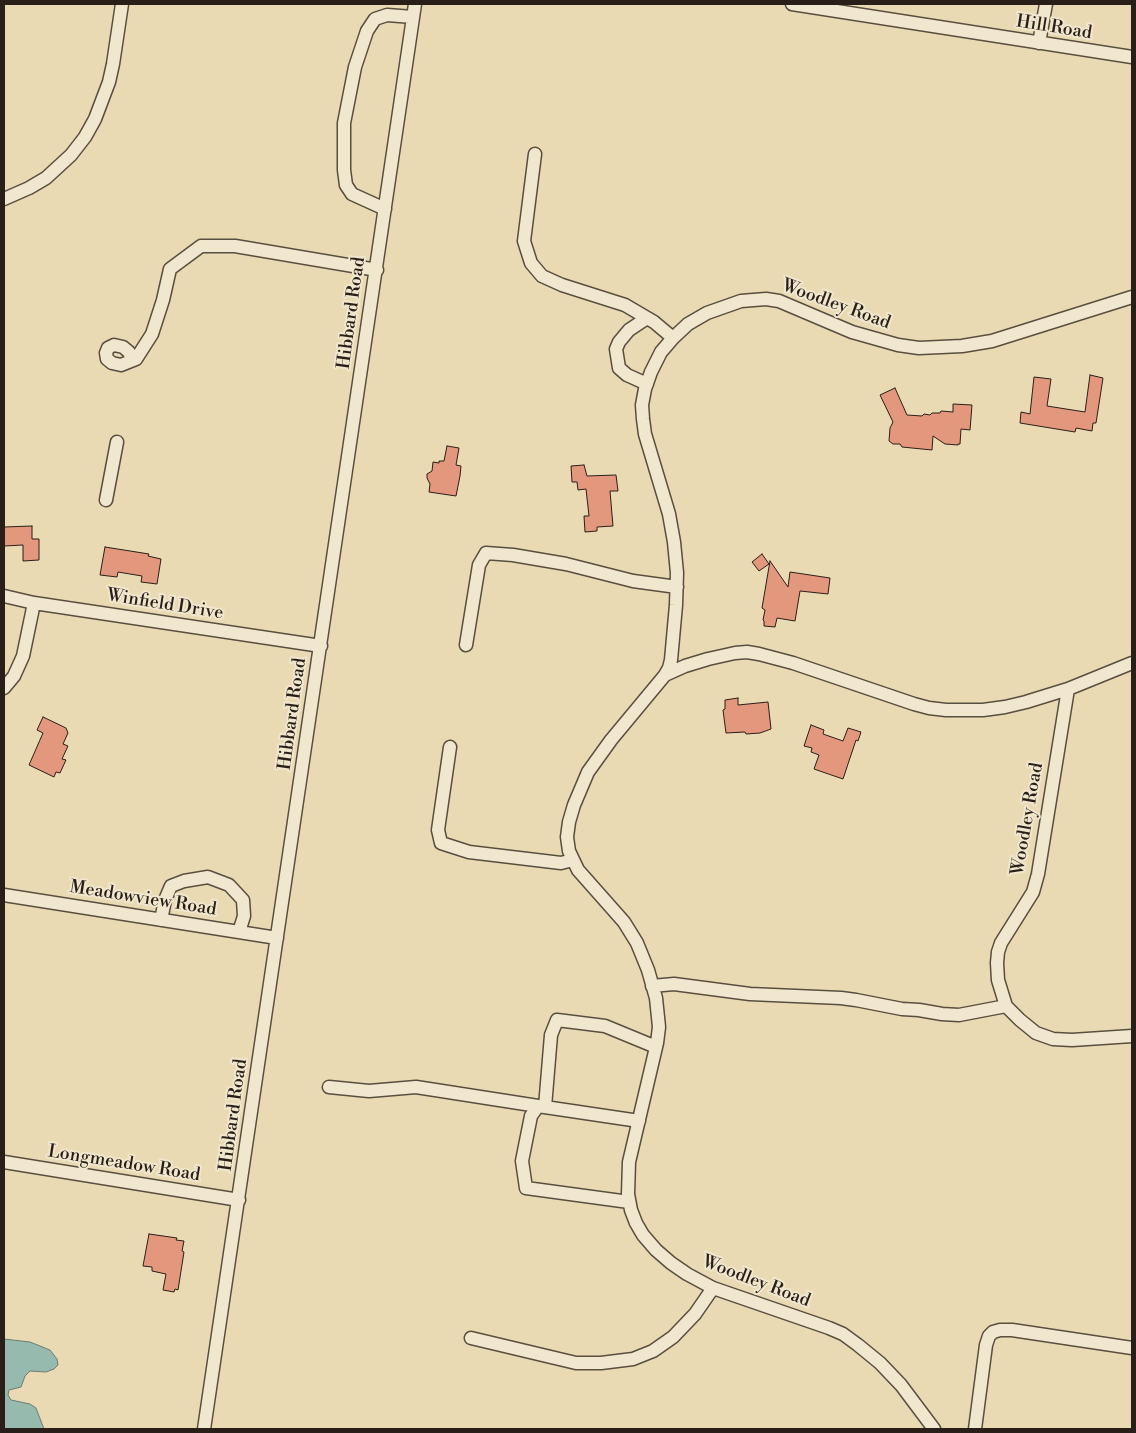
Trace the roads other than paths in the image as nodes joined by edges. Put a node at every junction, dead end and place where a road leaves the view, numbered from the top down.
1 (122, 4) edge
2 (415, 4) edge
3 (792, 4) edge
4 (1046, 4) edge
5 (413, 18) junction
6 (1039, 43) junction
7 (1132, 57) edge
8 (535, 154) dead end
9 (4, 199) edge
10 (385, 209) junction
11 (376, 270) junction
12 (1132, 298) edge
13 (648, 318) junction
14 (673, 338) junction
15 (132, 360) dead end
16 (646, 384) junction
17 (117, 442) dead end
18 (106, 500) dead end
19 (677, 587) junction
20 (4, 596) edge
21 (34, 603) junction
22 (466, 645) dead end
23 (321, 646) junction
24 (1132, 663) edge
25 (665, 676) junction
26 (4, 688) edge
27 (1068, 689) junction
28 (450, 746) dead end
29 (573, 860) junction
30 (4, 895) edge
31 (161, 920) junction
32 (239, 932) junction
33 (277, 938) junction
34 (652, 986) junction
35 (1006, 1006) junction
36 (1132, 1036) edge
37 (656, 1047) junction
38 (329, 1087) dead end
39 (542, 1107) junction
40 (639, 1121) junction
41 (4, 1162) edge
42 (239, 1200) junction
43 (629, 1202) junction
44 (713, 1288) junction
45 (471, 1338) dead end
46 (1132, 1348) edge
47 (204, 1429) edge
48 (934, 1429) edge
49 (975, 1429) edge

1 - 9 street
2 - 5 street, Hibbard Road
3 - 6 street, Hill Road
4 - 6 street
5 - 10 street, Hibbard Road
5 - 10 street
6 - 7 street, Hill Road
8 - 13 street
10 - 11 street, Hibbard Road
11 - 15 street
11 - 23 street, Hibbard Road
12 - 14 street, Woodley Road
13 - 14 street
13 - 16 street
14 - 16 street, Woodley Road
16 - 19 street, Woodley Road
17 - 18 street
19 - 22 street
19 - 25 street, Woodley Road
20 - 21 street, Winfield Drive
21 - 23 street, Winfield Drive
21 - 26 street
23 - 33 street, Hibbard Road
24 - 27 street, Woodley Road
25 - 27 street, Woodley Road
25 - 29 street, Woodley Road
27 - 35 street, Woodley Road
28 - 29 street
29 - 34 street, Woodley Road
30 - 31 street, Meadowview Road
31 - 32 street, Meadowview Road
31 - 32 street
32 - 33 street, Meadowview Road
33 - 42 street, Hibbard Road
34 - 35 street
34 - 37 street, Woodley Road
35 - 36 street, Woodley Road
37 - 39 street
37 - 40 street, Woodley Road
38 - 39 street
39 - 40 street
39 - 43 street
40 - 43 street, Woodley Road
41 - 42 street, Longmeadow Road
42 - 47 street, Hibbard Road
43 - 44 street, Woodley Road
44 - 45 street
44 - 48 street, Woodley Road
46 - 49 street

